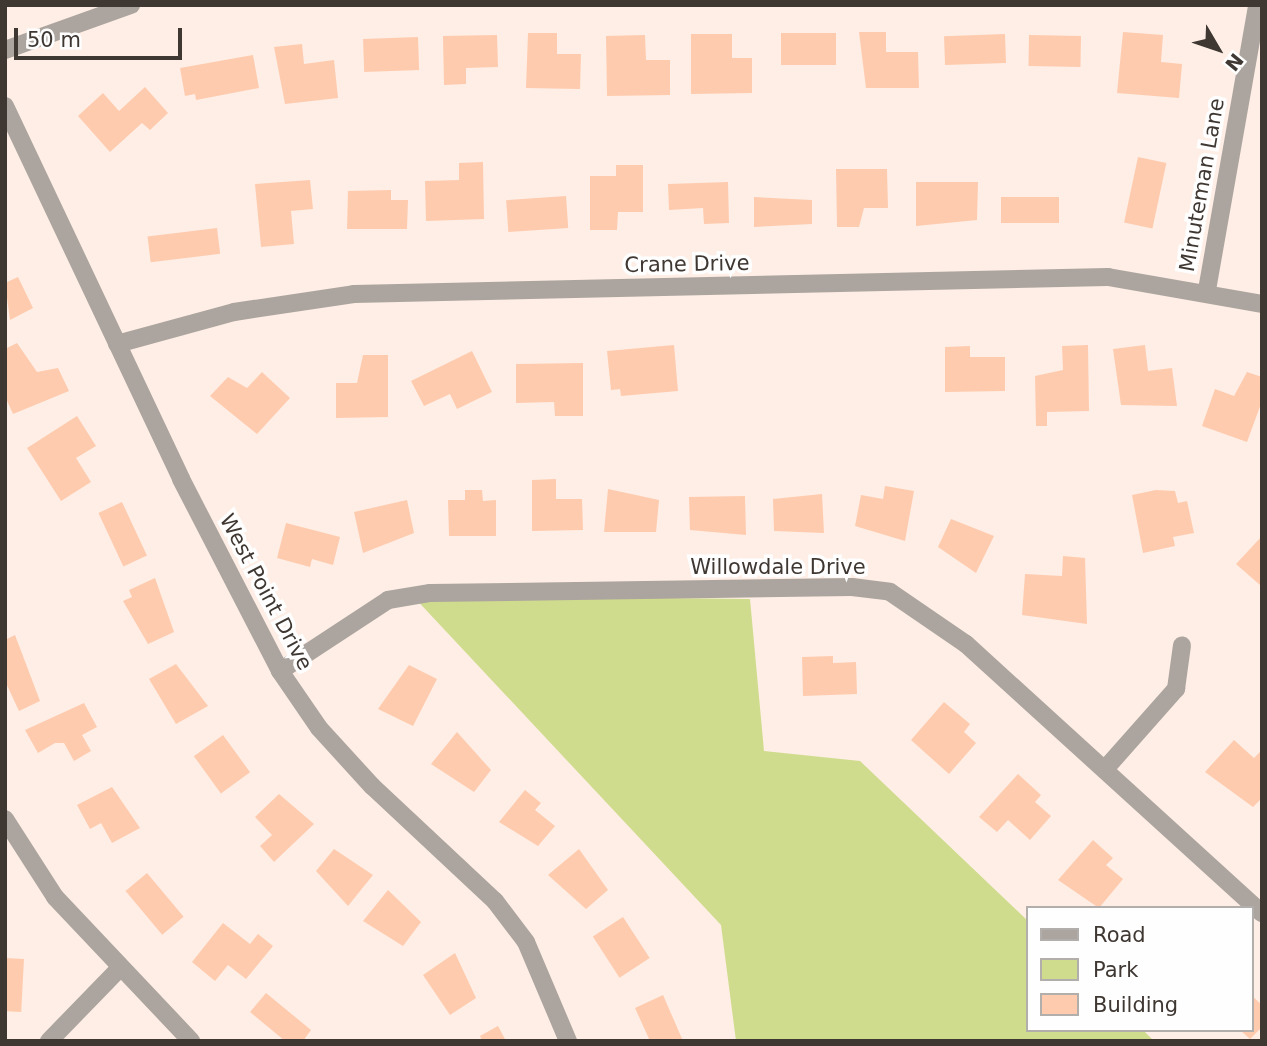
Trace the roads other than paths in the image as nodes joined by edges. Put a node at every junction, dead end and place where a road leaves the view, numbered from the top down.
1 (131, 5) edge
2 (1257, 5) edge
3 (5, 50) edge
4 (5, 106) edge
5 (1207, 290) junction
6 (1262, 304) edge
7 (117, 344) junction
8 (1182, 645) dead end
9 (280, 671) junction
10 (1106, 768) junction
11 (5, 819) edge
12 (1262, 913) edge
13 (119, 969) junction
14 (49, 1041) edge
15 (191, 1041) edge
16 (568, 1041) edge

1 - 3 street
2 - 5 street, Minuteman Lane
4 - 7 street, West Point Drive
5 - 6 street, Crane Drive
5 - 7 street, Crane Drive
7 - 9 street, West Point Drive
8 - 10 street
9 - 10 street, Willowdale Drive
9 - 16 street, West Point Drive
10 - 12 street, Willowdale Drive
11 - 13 street
13 - 14 street
13 - 15 street

